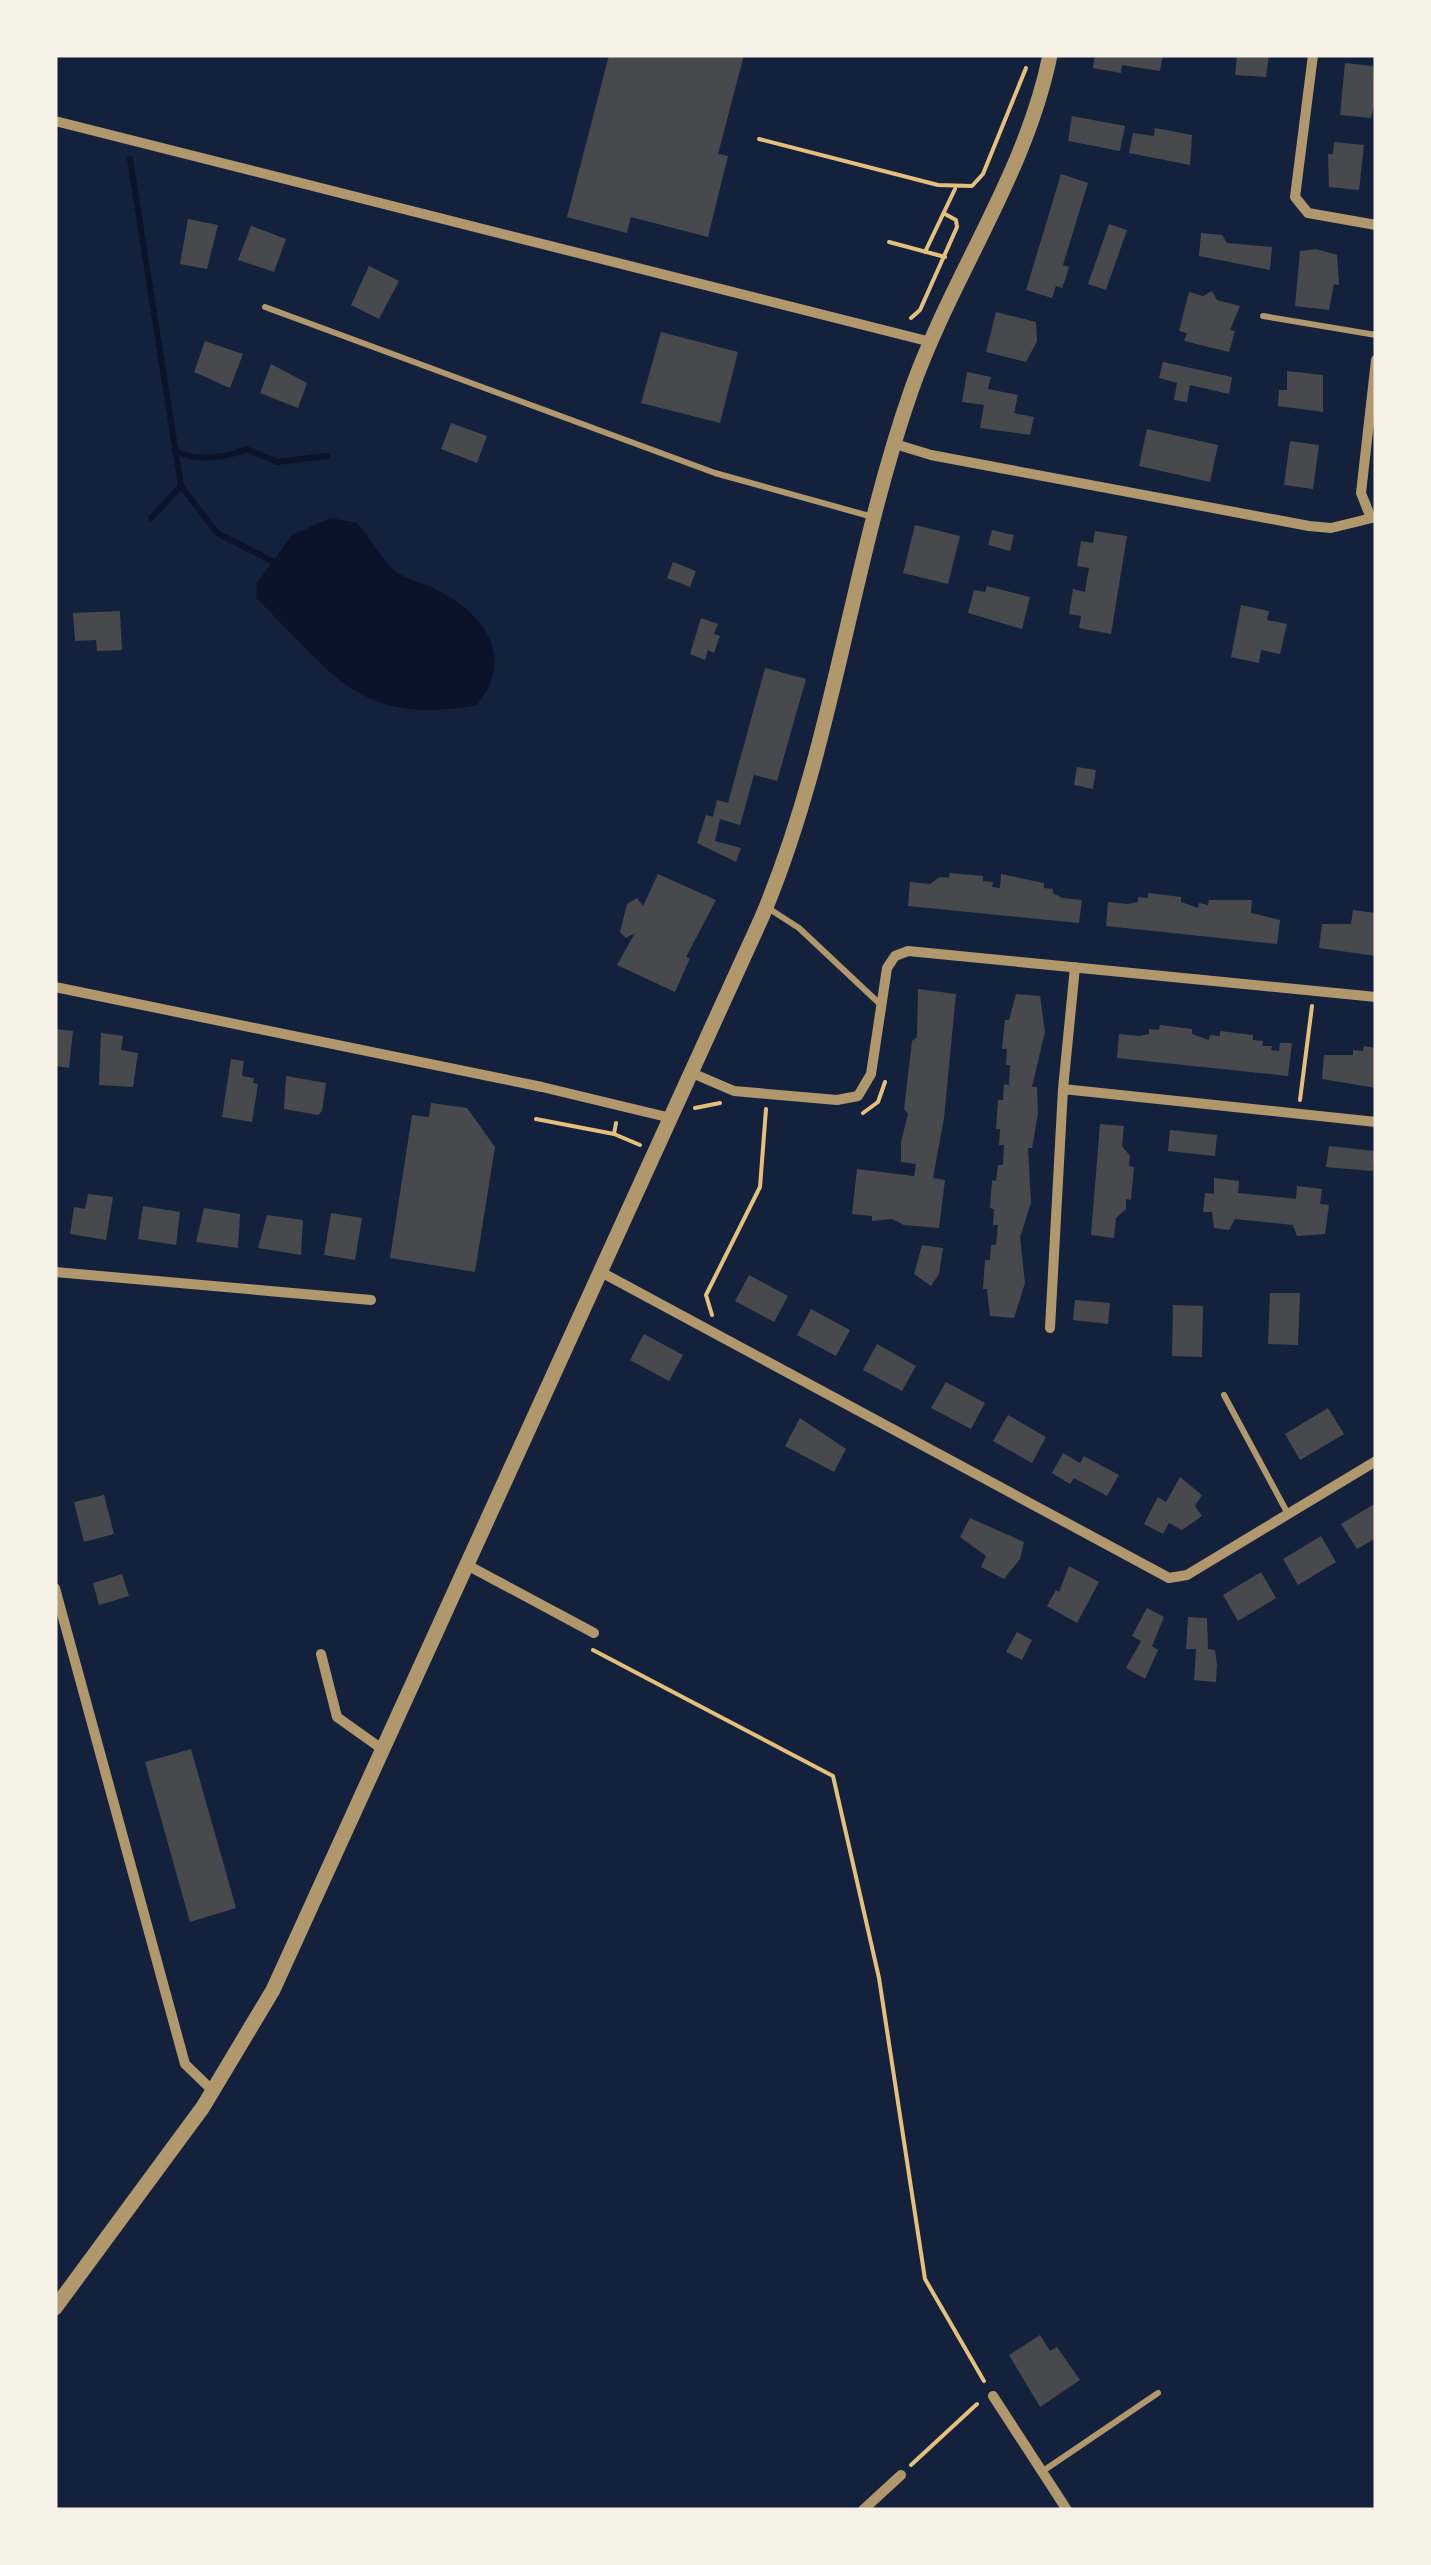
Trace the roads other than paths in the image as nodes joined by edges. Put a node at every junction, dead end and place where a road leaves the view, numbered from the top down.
1 (1312, 55) edge
2 (1041, 56) edge
3 (55, 120) edge
4 (1376, 224) edge
5 (264, 307) dead end
6 (1263, 316) dead end
7 (1376, 335) edge
8 (930, 342) junction
9 (1376, 360) edge
10 (895, 444) junction
11 (874, 517) junction
12 (1374, 518) edge
13 (766, 908) junction
14 (1075, 967) junction
15 (55, 987) edge
16 (1376, 997) edge
17 (880, 1005) junction
18 (692, 1073) junction
19 (1063, 1089) junction
20 (671, 1118) junction
21 (1376, 1122) edge
22 (55, 1272) edge
23 (601, 1272) junction
24 (371, 1300) dead end
25 (1050, 1328) dead end
26 (1224, 1396) dead end
27 (1376, 1461) edge
28 (1288, 1514) junction
29 (466, 1565) junction
30 (55, 1588) edge
31 (594, 1633) dead end
32 (322, 1654) dead end
33 (382, 1748) junction
34 (214, 2091) junction
35 (55, 2308) edge
36 (1158, 2393) dead end
37 (993, 2396) road end
38 (1042, 2472) junction
39 (901, 2475) road end
40 (863, 2510) edge
41 (1067, 2510) edge

1 - 4 street
2 - 8 street
3 - 8 street
5 - 11 lane
6 - 7 lane
8 - 10 street
9 - 12 street
10 - 11 street
10 - 12 street
11 - 13 street
13 - 17 lane
13 - 18 street
14 - 16 street
14 - 17 street
14 - 19 street
15 - 20 street
17 - 18 street
18 - 20 street
19 - 21 street
19 - 25 street
20 - 23 street
22 - 24 street
23 - 28 street
23 - 29 street
26 - 28 lane
27 - 28 street
29 - 31 street
29 - 33 street
30 - 34 street
32 - 33 street
33 - 34 street
34 - 35 street
36 - 38 lane
37 - 38 street
38 - 41 street
39 - 40 street

